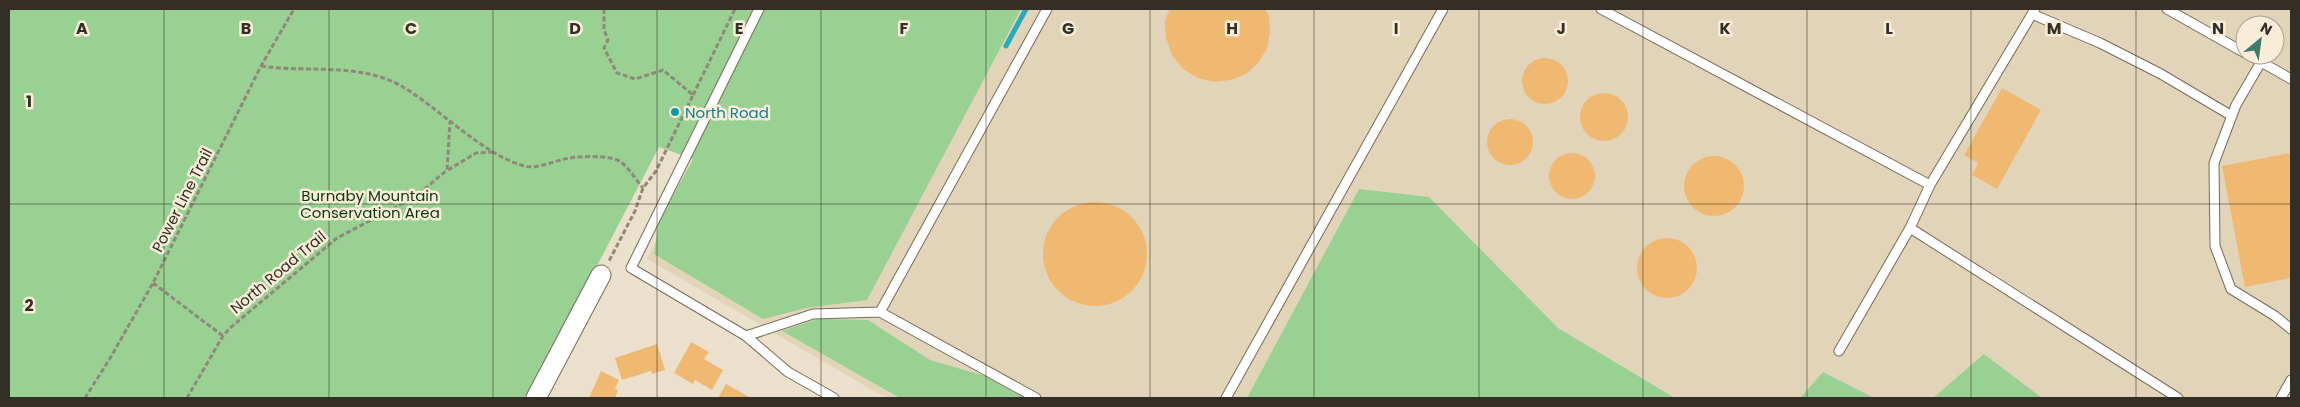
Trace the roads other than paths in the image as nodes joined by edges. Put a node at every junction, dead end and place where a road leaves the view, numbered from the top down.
1 (759, 9) edge
2 (1047, 9) edge
3 (1444, 9) edge
4 (1601, 9) edge
5 (2167, 9) edge
6 (2033, 11) edge
7 (2235, 47) edge
8 (2259, 65) edge
9 (2266, 65) edge
10 (2291, 79) edge
11 (2232, 116) junction
12 (1930, 185) junction
13 (1910, 228) junction
14 (601, 275) road end
15 (880, 312) junction
16 (2291, 329) edge
17 (746, 336) junction
18 (1839, 351) dead end
19 (2291, 380) edge
20 (536, 398) edge
21 (834, 398) edge
22 (1036, 398) edge
23 (1226, 398) edge
24 (2178, 398) edge
25 (2281, 398) edge

1 - 17 lane
2 - 15 lane
3 - 23 lane
4 - 12 lane
5 - 7 lane
6 - 11 lane
6 - 12 lane
8 - 11 lane
9 - 10 lane
11 - 16 lane
12 - 13 lane
13 - 18 lane
13 - 24 lane
14 - 20 street
15 - 17 lane
15 - 22 lane
17 - 21 lane
19 - 25 lane

